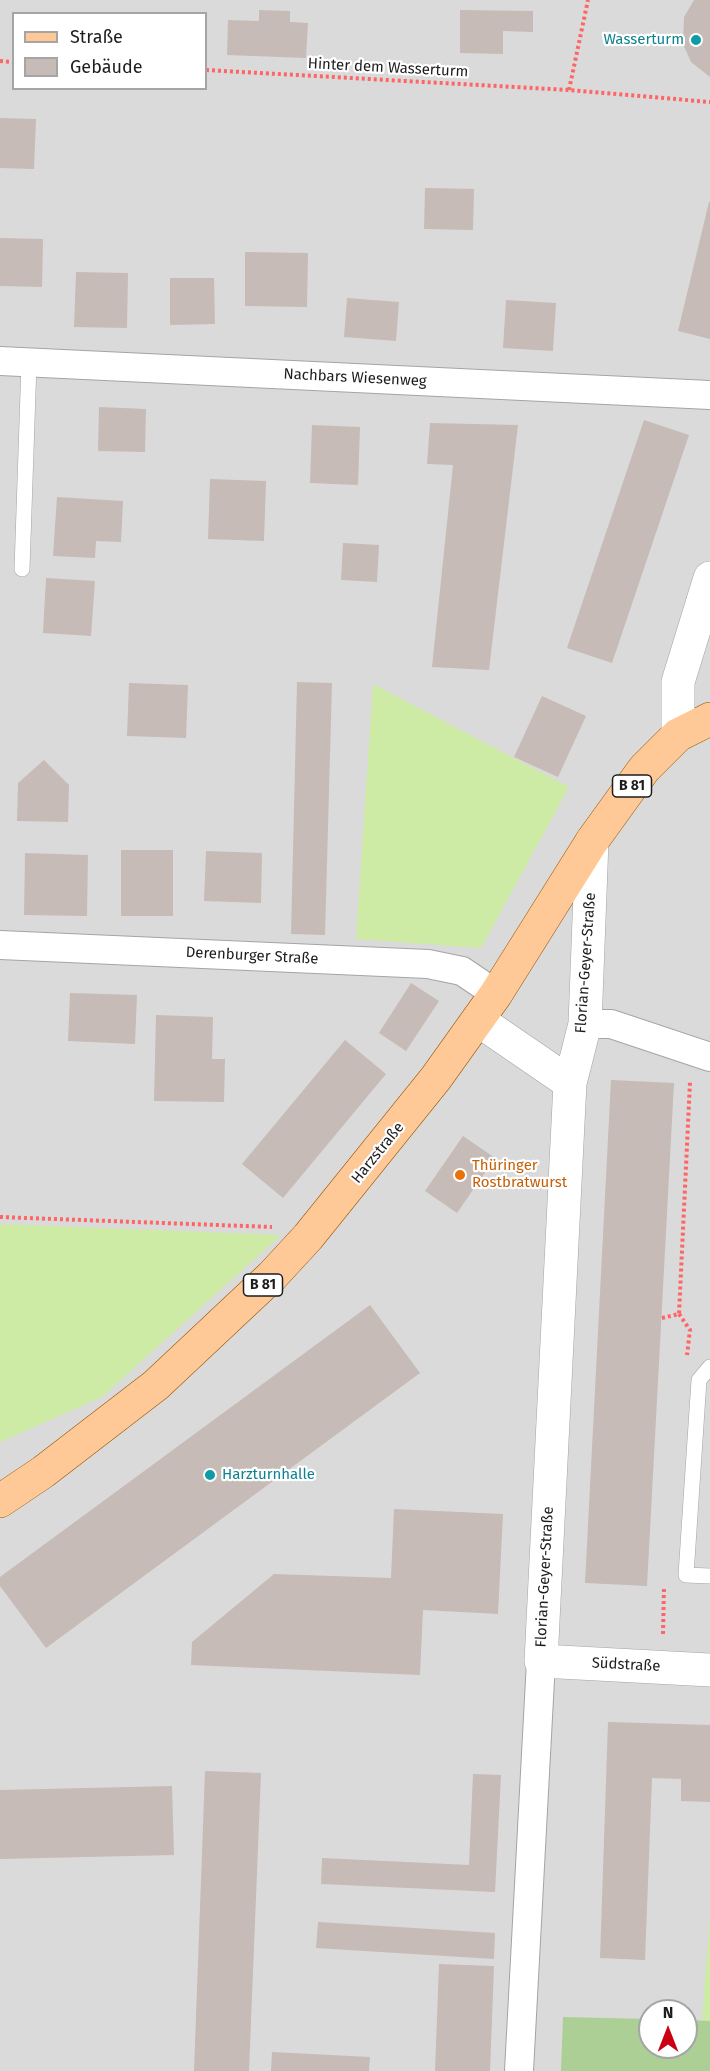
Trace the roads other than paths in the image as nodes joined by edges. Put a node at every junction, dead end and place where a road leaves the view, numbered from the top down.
1 (0, 361) edge
2 (29, 363) junction
3 (710, 395) edge
4 (22, 569) dead end
5 (710, 578) edge
6 (710, 719) edge
7 (678, 735) junction
8 (592, 842) junction
9 (0, 945) edge
10 (487, 1007) junction
11 (585, 1024) junction
12 (701, 1054) edge
13 (570, 1083) junction
14 (710, 1367) edge
15 (0, 1501) edge
16 (710, 1575) edge
17 (541, 1661) junction
18 (710, 1670) edge
19 (519, 2071) edge

1 - 2 street, Nachbars Wiesenweg
2 - 3 street, Nachbars Wiesenweg
2 - 4 lane
5 - 7 street
6 - 7 main road, B 81
7 - 8 main road, Harzstraße / B 81
8 - 10 main road, Harzstraße / B 81
8 - 11 street, Florian-Geyer-Straße
9 - 10 street, Derenburger Straße
10 - 13 street
10 - 15 main road, Harzstraße / B 81
11 - 12 street
11 - 13 street, Florian-Geyer-Straße
13 - 17 street, Florian-Geyer-Straße
14 - 16 lane
17 - 18 street, Südstraße
17 - 19 street, Florian-Geyer-Straße

